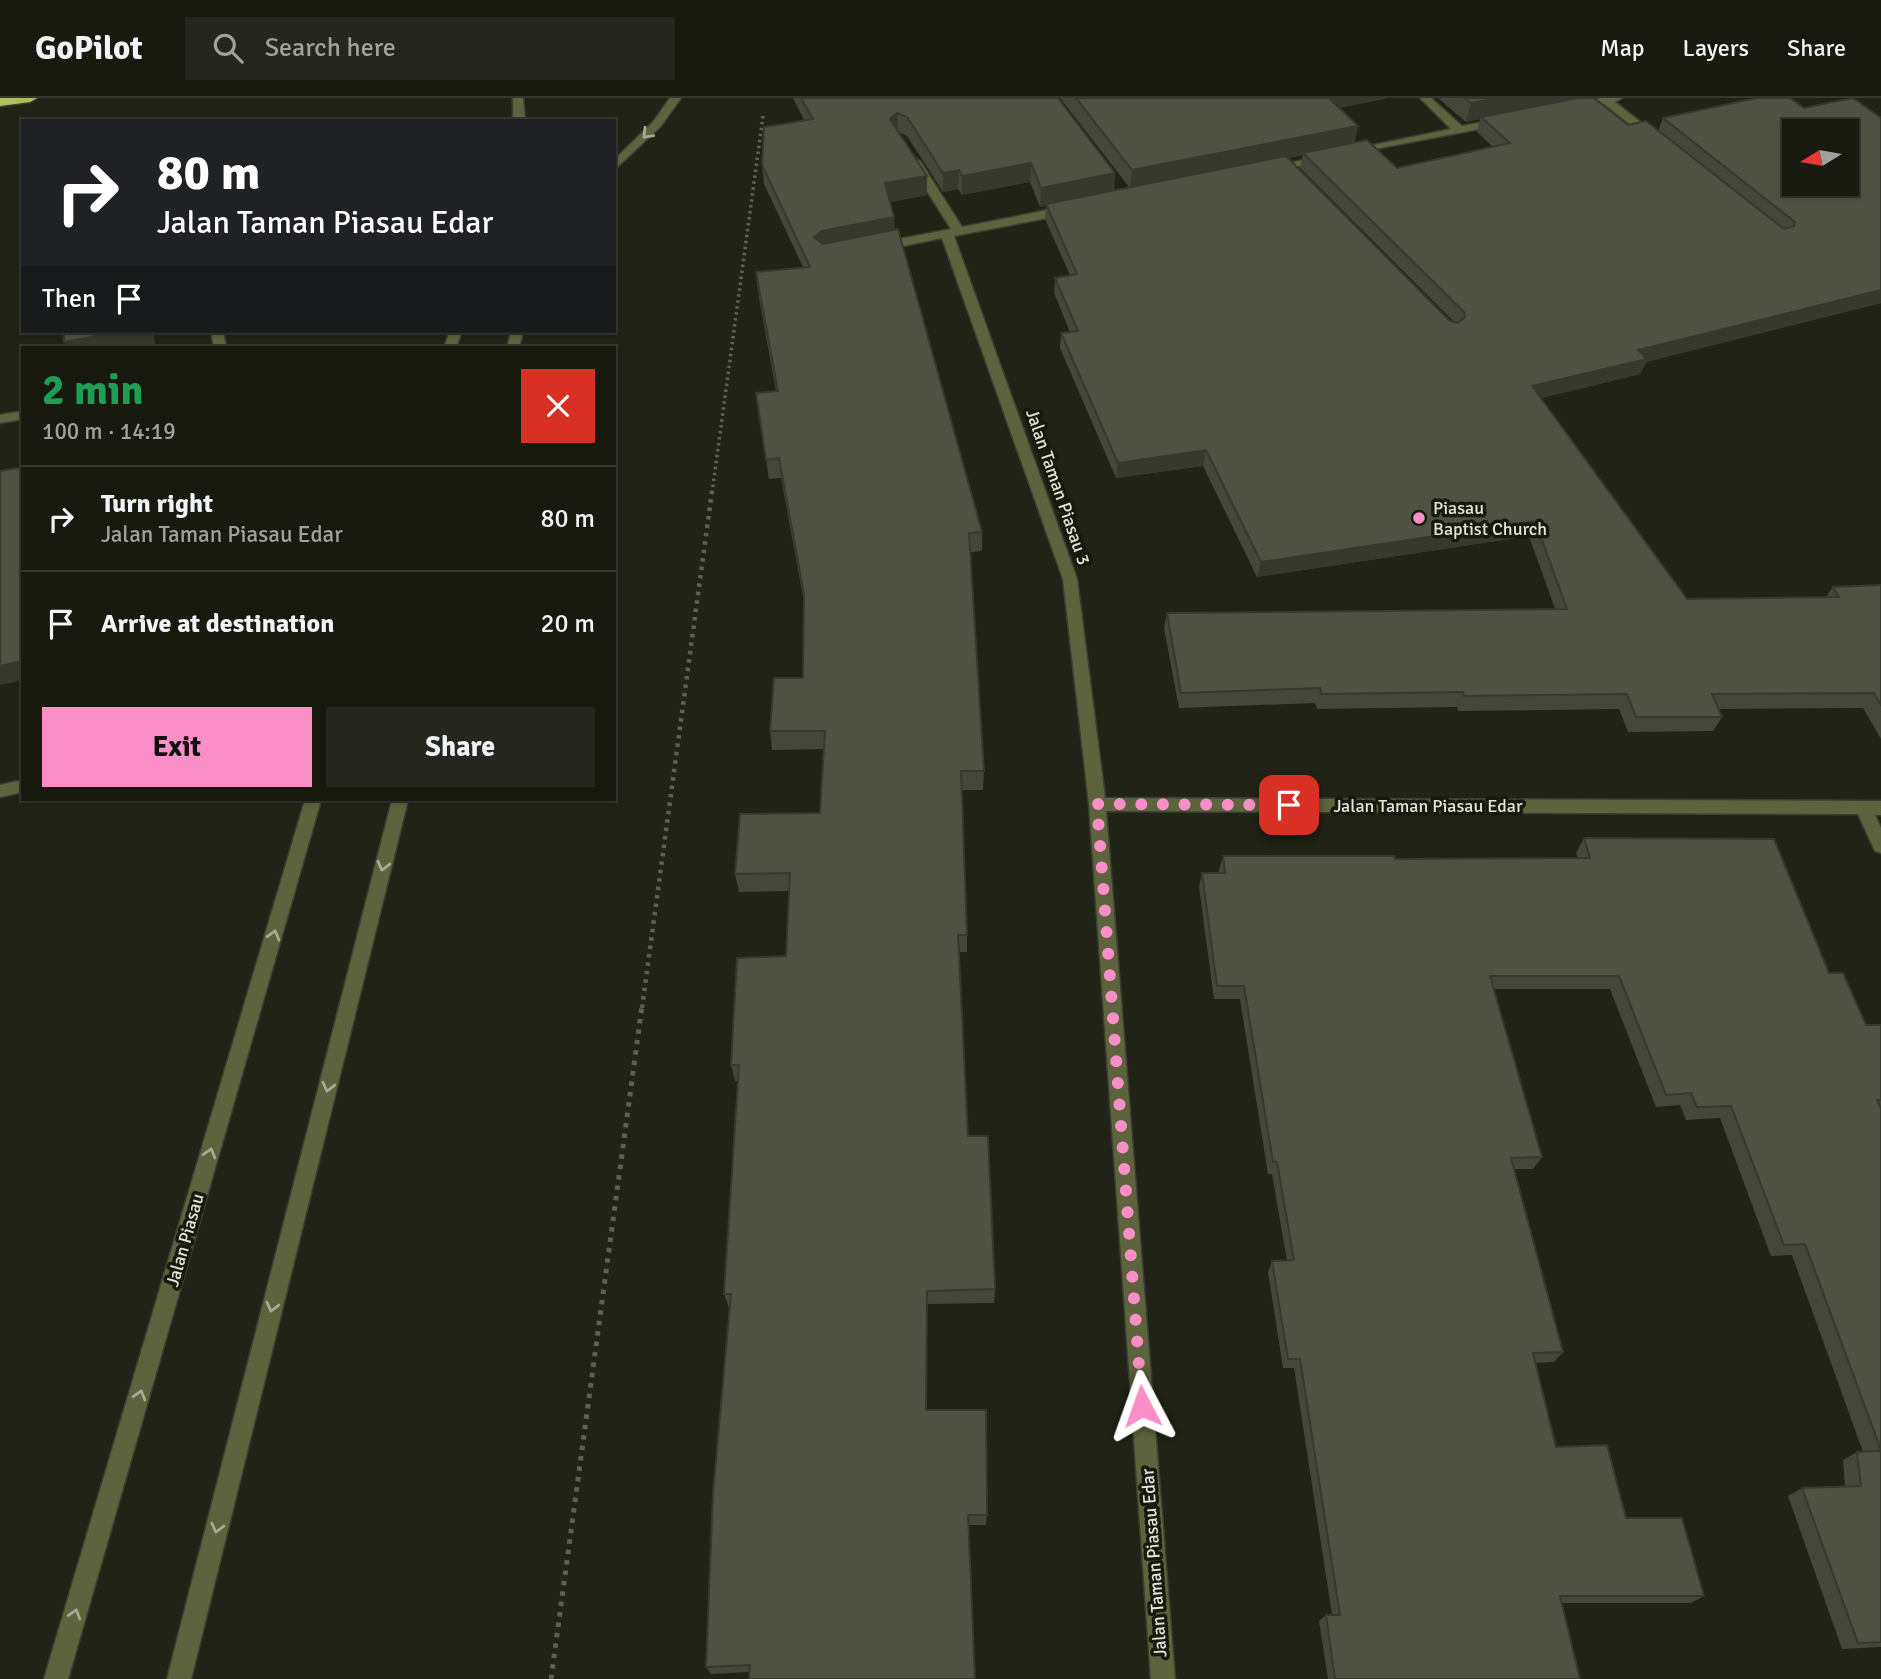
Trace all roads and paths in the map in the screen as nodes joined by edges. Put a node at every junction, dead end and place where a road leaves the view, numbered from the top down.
1 (30, 98) edge
2 (519, 98) edge
3 (676, 98) edge
4 (1425, 98) edge
5 (1611, 99) edge
6 (0, 102) edge
7 (1566, 108) edge
8 (764, 116) dead end
9 (519, 119) edge
10 (1512, 119) edge
11 (1459, 130) junction
12 (1661, 143) edge
13 (905, 147) edge
14 (616, 165) edge
15 (1287, 165) junction
16 (1260, 171) edge
17 (1297, 175) edge
18 (1075, 208) edge
19 (953, 233) junction
20 (865, 249) edge
21 (21, 415) edge
22 (0, 419) edge
23 (21, 786) edge
24 (0, 791) edge
25 (313, 801) edge
26 (400, 801) edge
27 (1097, 804) junction
28 (1872, 808) edge
29 (1881, 846) edge
30 (56, 1679) edge
31 (179, 1679) edge
32 (551, 1679) edge
33 (1163, 1679) edge

1 - 6 highway
2 - 9 street
3 -> 14 street
4 - 11 street
5 - 7 street
5 - 12 street
8 - 32 path
10 - 11 street
11 - 15 street
13 - 19 street, Jalan Taman Piasau 3
15 - 16 street
15 - 17 street
18 - 19 street
19 - 20 street
19 - 27 street, Jalan Taman Piasau 3
21 - 22 street
23 - 24 street
30 -> 25 street, Jalan Piasau
26 -> 31 street
27 - 28 street, Jalan Taman Piasau Edar
27 - 33 street, Jalan Taman Piasau Edar
28 - 29 street

